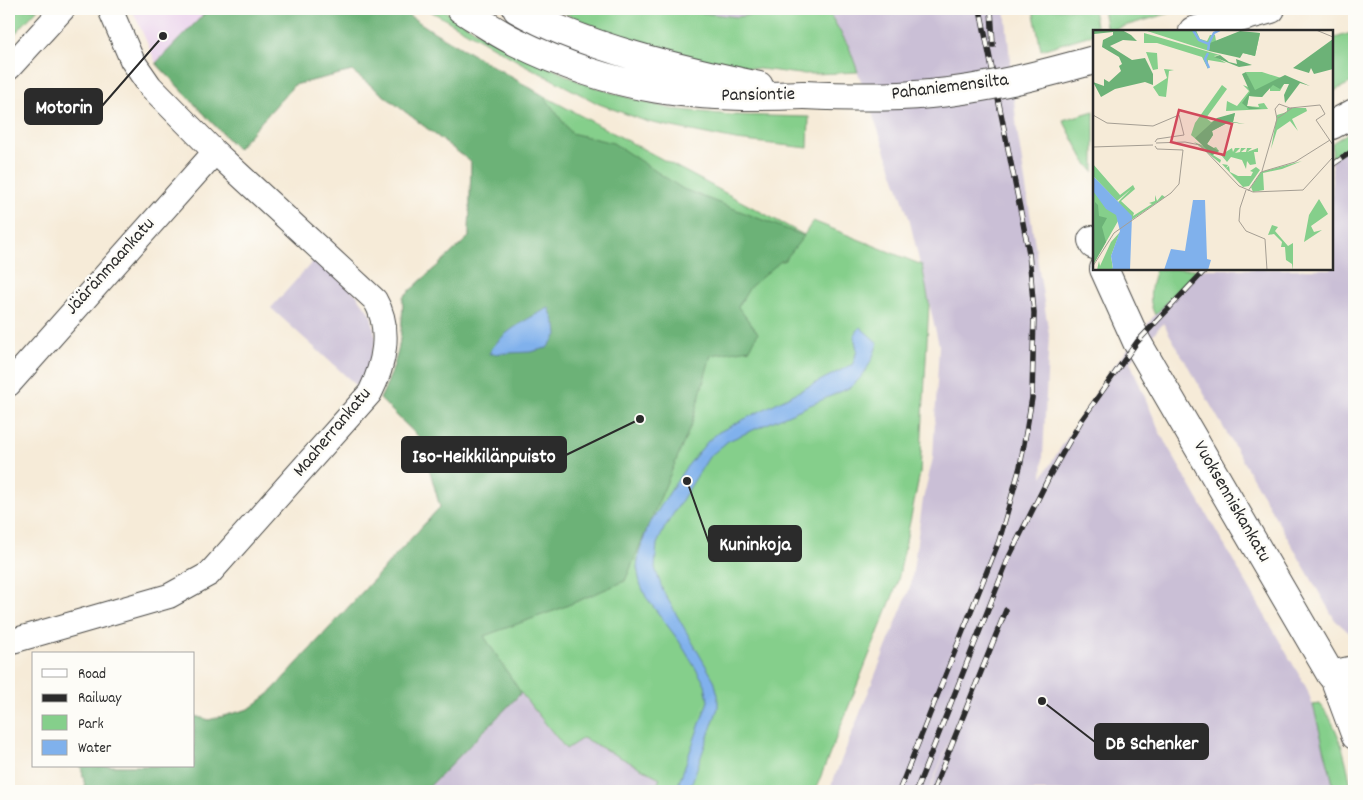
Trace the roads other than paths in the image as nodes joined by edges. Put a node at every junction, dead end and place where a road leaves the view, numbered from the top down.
1 (63, 9) edge
2 (110, 9) edge
3 (461, 9) edge
4 (517, 9) edge
5 (1271, 9) edge
6 (1197, 30) edge
7 (1093, 60) edge
8 (9, 68) edge
9 (804, 95) junction
10 (1354, 113) edge
11 (1333, 124) edge
12 (215, 152) junction
13 (1104, 270) edge
14 (9, 384) edge
15 (9, 642) edge
16 (1342, 673) edge
17 (1354, 737) edge

1 - 8 street
2 - 12 street, Maaherrankatu
3 - 9 main road, Pansiontie
4 - 9 main road, Pansiontie
5 - 6 main road
7 - 9 main road, Pahaniemensilta, bridge
10 - 11 main road
12 - 14 street, Jääränmaankatu
12 - 15 street, Maaherrankatu
13 - 16 main road, Vuoksenniskankatu
16 - 17 street, Vuoksenniskankatu

